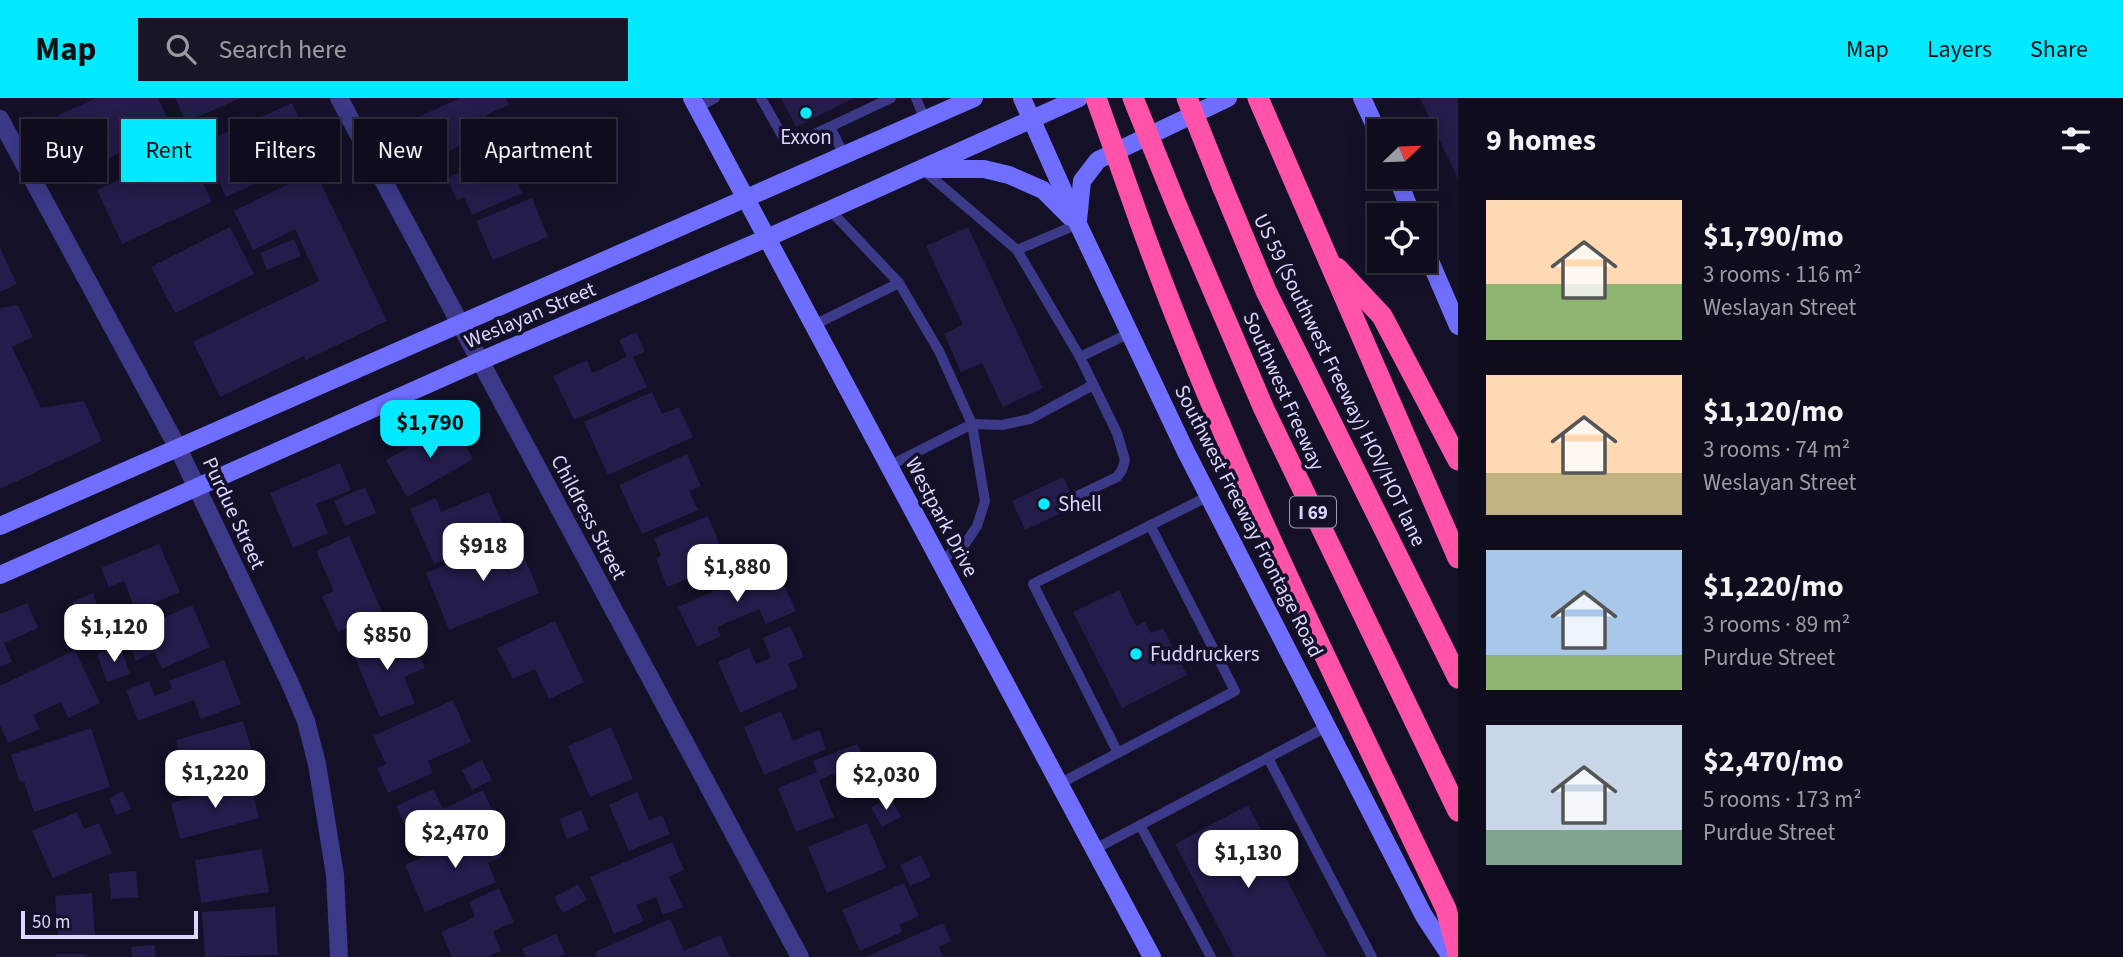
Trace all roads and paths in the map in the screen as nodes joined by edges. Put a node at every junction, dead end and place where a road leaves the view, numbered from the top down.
1 (339, 98) edge
2 (715, 98) edge
3 (761, 98) edge
4 (891, 98) edge
5 (916, 98) edge
6 (948, 98) edge
7 (974, 98) edge
8 (1022, 98) edge
9 (1079, 98) edge
10 (1096, 98) edge
11 (1133, 98) edge
12 (1187, 98) edge
13 (1228, 98) edge
14 (1258, 98) edge
15 (1362, 98) edge
16 (1376, 98) edge
17 (695, 103) edge
18 (931, 117) junction
19 (0, 119) edge
20 (1372, 119) edge
21 (1380, 119) edge
22 (1031, 120) junction
23 (830, 127) junction
24 (844, 156) junction
25 (922, 169) junction
26 (746, 199) junction
27 (830, 210) junction
28 (1078, 224) junction
29 (767, 238) junction
30 (1017, 250) junction
31 (1325, 255) junction
32 (1437, 273) edge
33 (899, 283) junction
34 (1453, 305) edge
35 (459, 324) junction
36 (814, 325) junction
37 (1458, 326) edge
38 (1130, 333) junction
39 (1080, 357) junction
40 (480, 361) junction
41 (1093, 384) junction
42 (972, 424) junction
43 (178, 448) junction
44 (1458, 460) edge
45 (889, 466) junction
46 (197, 487) junction
47 (1209, 496) junction
48 (1073, 498) dead end
49 (1150, 525) junction
50 (0, 527) edge
51 (1458, 558) edge
52 (940, 561) junction
53 (0, 575) edge
54 (1458, 678) edge
55 (1328, 726) junction
56 (1118, 753) junction
57 (1268, 758) junction
58 (1059, 784) junction
59 (1458, 811) edge
60 (1140, 825) junction
61 (1095, 849) junction
62 (1458, 953) edge
63 (339, 957) edge
64 (800, 957) edge
65 (1152, 957) edge
66 (1210, 957) edge
67 (1373, 957) edge
68 (1451, 957) edge

1 - 35 street, Childress Street
2 - 17 lane
3 - 23 lane
4 - 23 lane
5 - 18 lane
6 - 18 main road
7 - 18 main road, Weslayan Street
8 - 22 main road, Southwest Freeway Frontage Road
9 - 22 main road, Weslayan Street
10 - 62 highway, bridge
11 - 59 highway, Southwest Freeway / I 69, bridge
12 - 54 highway, US 59 (Southwest Freeway) HOV/HOT lane, bridge
13 - 28 main road
14 - 31 highway
15 - 20 main road
16 - 21 main road
17 - 26 main road, Westpark Drive
18 - 24 main road, Weslayan Street
19 - 43 street, Purdue Street
22 - 25 main road, Weslayan Street
22 - 28 main road, Southwest Freeway Frontage Road
23 - 24 lane
24 - 26 main road, Weslayan Street
25 - 27 main road, Weslayan Street
25 - 28 main road
25 - 30 lane
26 - 29 main road, Westpark Drive
26 - 35 main road, Weslayan Street
27 - 29 main road, Weslayan Street
27 - 33 lane
28 - 30 lane
28 - 38 main road, Southwest Freeway Frontage Road
29 - 36 main road, Westpark Drive
29 - 40 main road, Weslayan Street
30 - 39 lane
31 - 44 highway
31 - 51 highway
32 - 34 main road
33 - 36 lane
33 - 42 lane
34 - 37 main road
35 - 40 street, Childress Street
35 - 43 main road, Weslayan Street
36 - 45 main road, Westpark Drive
38 - 39 lane
38 - 47 main road, Southwest Freeway Frontage Road
39 - 41 lane
40 - 46 main road, Weslayan Street
40 - 64 street, Childress Street
41 - 42 lane
41 - 48 lane
42 - 45 lane
42 - 52 lane
43 - 46 street, Purdue Street
43 - 50 main road, Weslayan Street
45 - 52 main road, Westpark Drive
46 - 53 main road, Weslayan Street
46 - 63 street, Purdue Street
47 - 49 lane
47 - 55 main road, Southwest Freeway Frontage Road
49 - 56 lane
49 - 56 lane
52 - 58 main road, Westpark Drive
55 - 57 lane
55 - 68 main road, Southwest Freeway Frontage Road
56 - 58 lane
57 - 60 lane
57 - 67 lane
58 - 61 main road, Westpark Drive
60 - 61 lane
60 - 66 lane
61 - 65 main road, Westpark Drive

